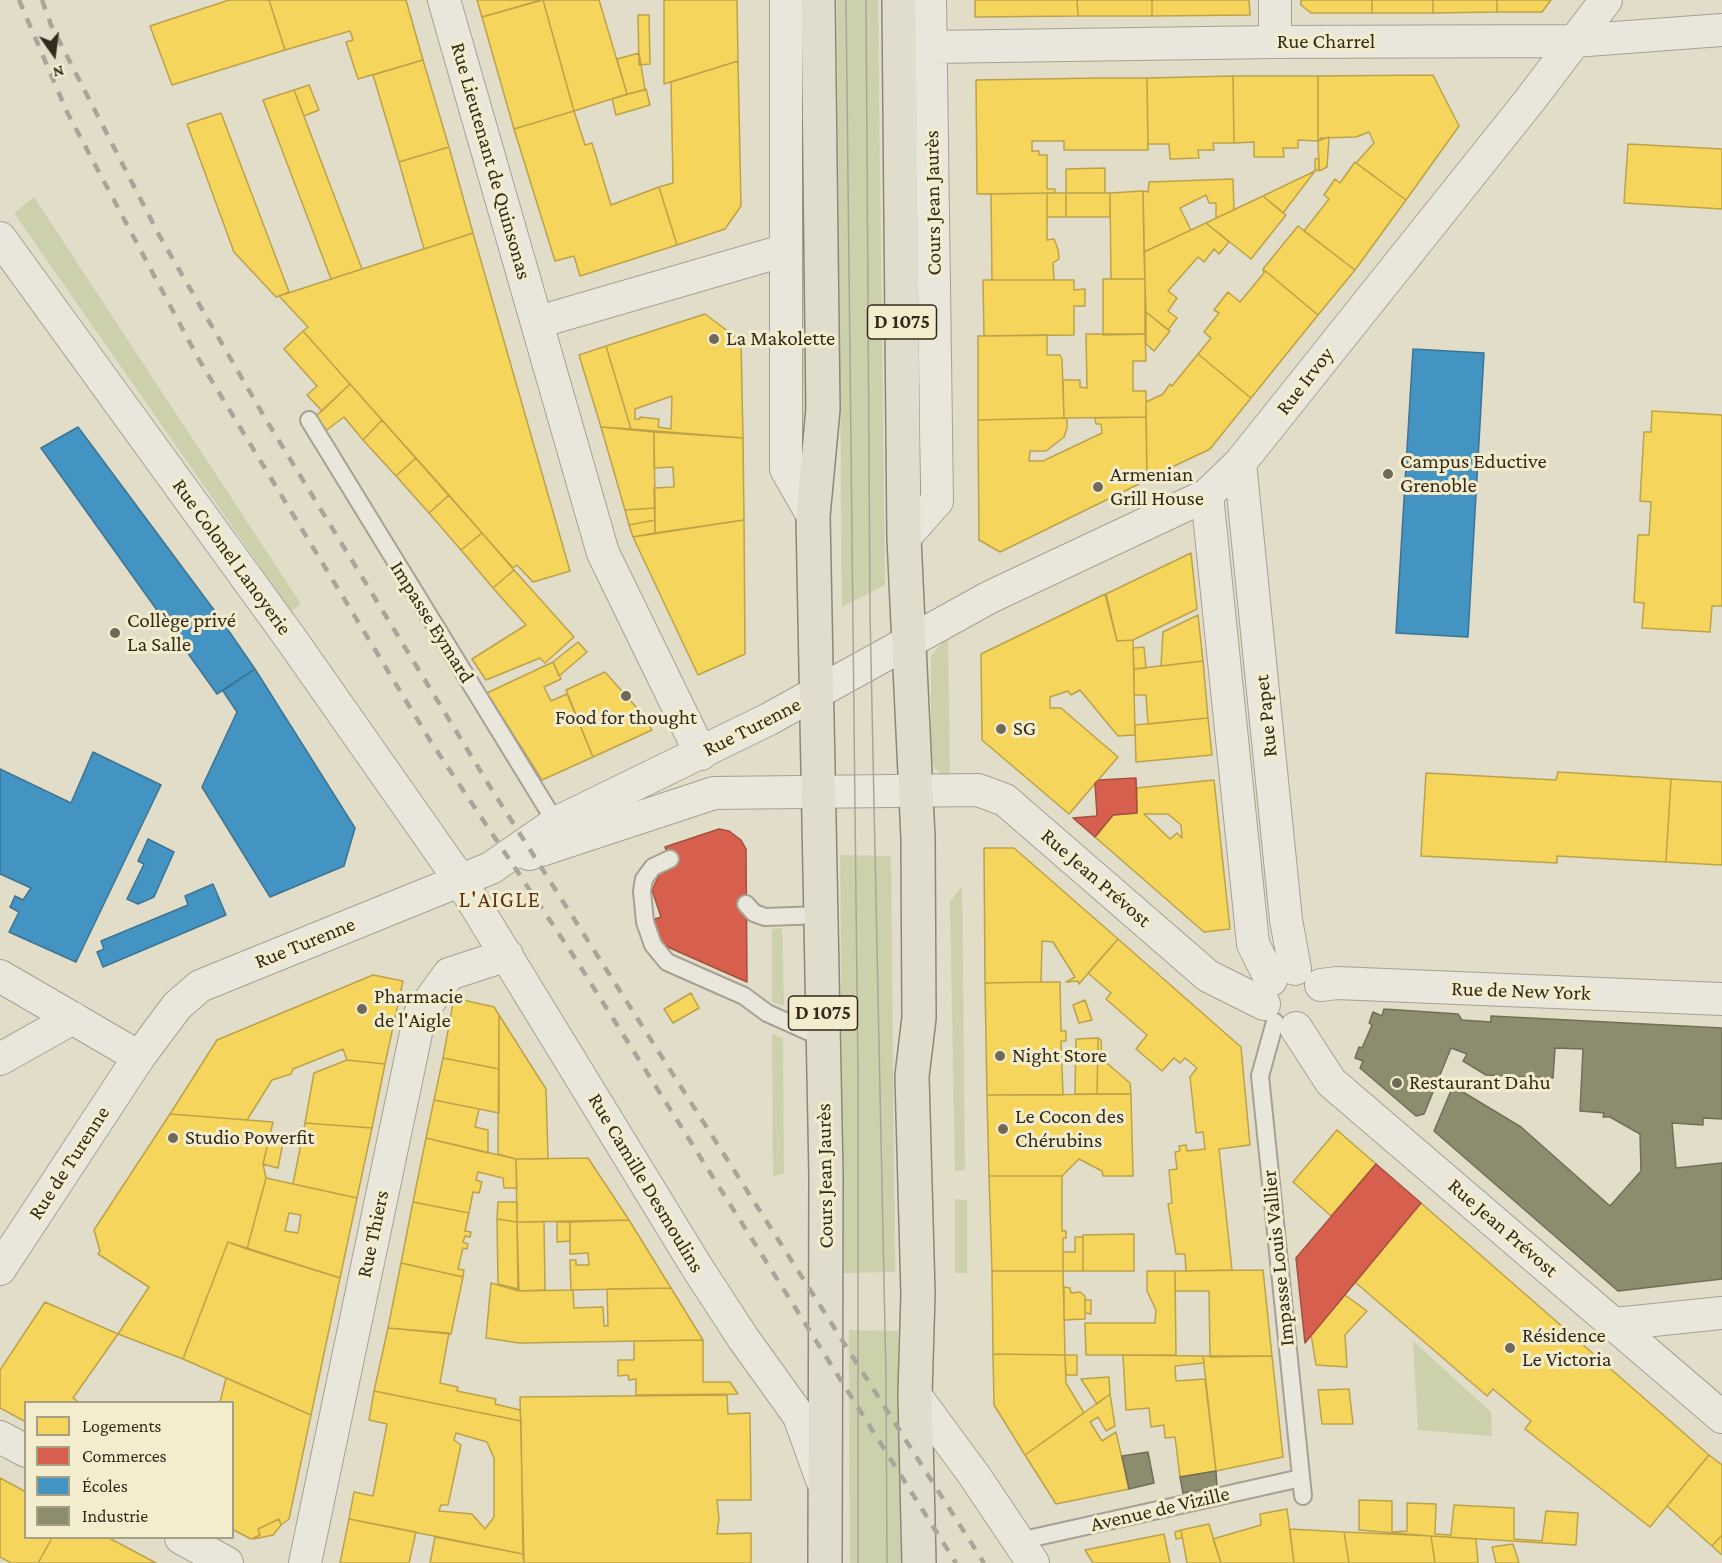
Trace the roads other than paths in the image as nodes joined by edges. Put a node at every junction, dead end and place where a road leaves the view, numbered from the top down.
1 (444, 0) edge
2 (786, 0) edge
3 (818, 0) edge
4 (899, 0) edge
5 (930, 0) edge
6 (1275, 0) edge
7 (1605, 0) edge
8 (1722, 30) edge
9 (1574, 41) junction
10 (1275, 42) junction
11 (930, 47) junction
12 (0, 238) edge
13 (786, 250) junction
14 (538, 322) junction
15 (309, 420) dead end
16 (1240, 463) junction
17 (1207, 495) junction
18 (813, 516) junction
19 (904, 538) junction
20 (908, 643) junction
21 (818, 693) junction
22 (701, 754) junction
23 (819, 790) junction
24 (914, 792) junction
25 (556, 823) junction
26 (669, 859) dead end
27 (496, 864) junction
28 (460, 880) junction
29 (746, 904) dead end
30 (822, 915) junction
31 (507, 955) junction
32 (0, 976) edge
33 (1287, 998) junction
34 (1722, 999) edge
35 (73, 1018) junction
36 (823, 1038) junction
37 (139, 1057) junction
38 (0, 1059) edge
39 (0, 1269) edge
40 (1722, 1313) edge
41 (1615, 1324) junction
42 (915, 1395) junction
43 (1722, 1417) edge
44 (0, 1437) edge
45 (24, 1450) edge
46 (1300, 1478) junction
47 (825, 1489) junction
48 (1303, 1496) dead end
49 (183, 1539) edge
50 (1026, 1552) edge
51 (227, 1563) edge
52 (305, 1563) edge
53 (825, 1563) edge
54 (919, 1563) edge

1 - 14 street, Rue Lieutenant de Quinsonas
2 - 13 street, Cours Jean Jaurès
3 - 18 main road, Cours Jean Jaurès / D 1075
4 - 19 main road, Cours Jean Jaurès / D 1075
5 - 11 street, Cours Jean Jaurès
6 - 10 street
7 - 9 street, Rue Irvoy
8 - 9 street, Rue Charrel
9 - 10 street, Rue Charrel
9 - 16 street, Rue Irvoy
10 - 11 street, Rue Charrel
11 - 19 street, Cours Jean Jaurès
12 - 28 street, Rue Colonel Lanoyerie
13 - 14 street
13 - 18 street, Cours Jean Jaurès
14 - 22 street, Rue Lieutenant de Quinsonas
15 - 25 lane, Impasse Eymard
16 - 17 street, Rue Irvoy
16 - 33 street, Rue Papet
17 - 20 street, Rue Irvoy
17 - 33 street, Rue Papet
18 - 21 main road, Cours Jean Jaurès / D 1075
19 - 20 main road, Cours Jean Jaurès / D 1075
20 - 21 street
20 - 24 main road, Cours Jean Jaurès / D 1075
21 - 22 street, Rue Turenne
21 - 23 main road, Cours Jean Jaurès / D 1075
22 - 25 street, Rue Turenne
23 - 24 street
23 - 27 street, Rue Turenne
23 - 30 main road, Cours Jean Jaurès / D 1075
24 - 33 street, Rue Jean Prévost
24 - 42 main road, Cours Jean Jaurès / D 1075
25 - 27 street, Rue Turenne
26 - 36 lane
27 - 28 street, Rue Turenne
28 - 31 street, Rue Camille Desmoulins
28 - 37 street, Rue Turenne
29 - 30 lane
30 - 36 main road, Cours Jean Jaurès / D 1075
31 - 47 street, Rue Camille Desmoulins
31 - 52 street, Rue Thiers
32 - 35 street
33 - 34 street, Rue de New York
33 - 41 street, Rue Jean Prévost
33 - 46 lane, Impasse Louis Vallier
35 - 37 street
35 - 38 street
36 - 47 main road, Cours Jean Jaurès / D 1075
37 - 39 street, Rue de Turenne
40 - 41 street
41 - 43 street, Rue Jean Prévost
42 - 50 street, Avenue de Vizille
42 - 54 main road, Cours Jean Jaurès / D 1075
44 - 45 street
46 - 48 lane, Impasse Louis Vallier
46 - 50 lane, Avenue de Vizille
47 - 53 main road, Cours Jean Jaurès / D 1075
49 - 51 street

